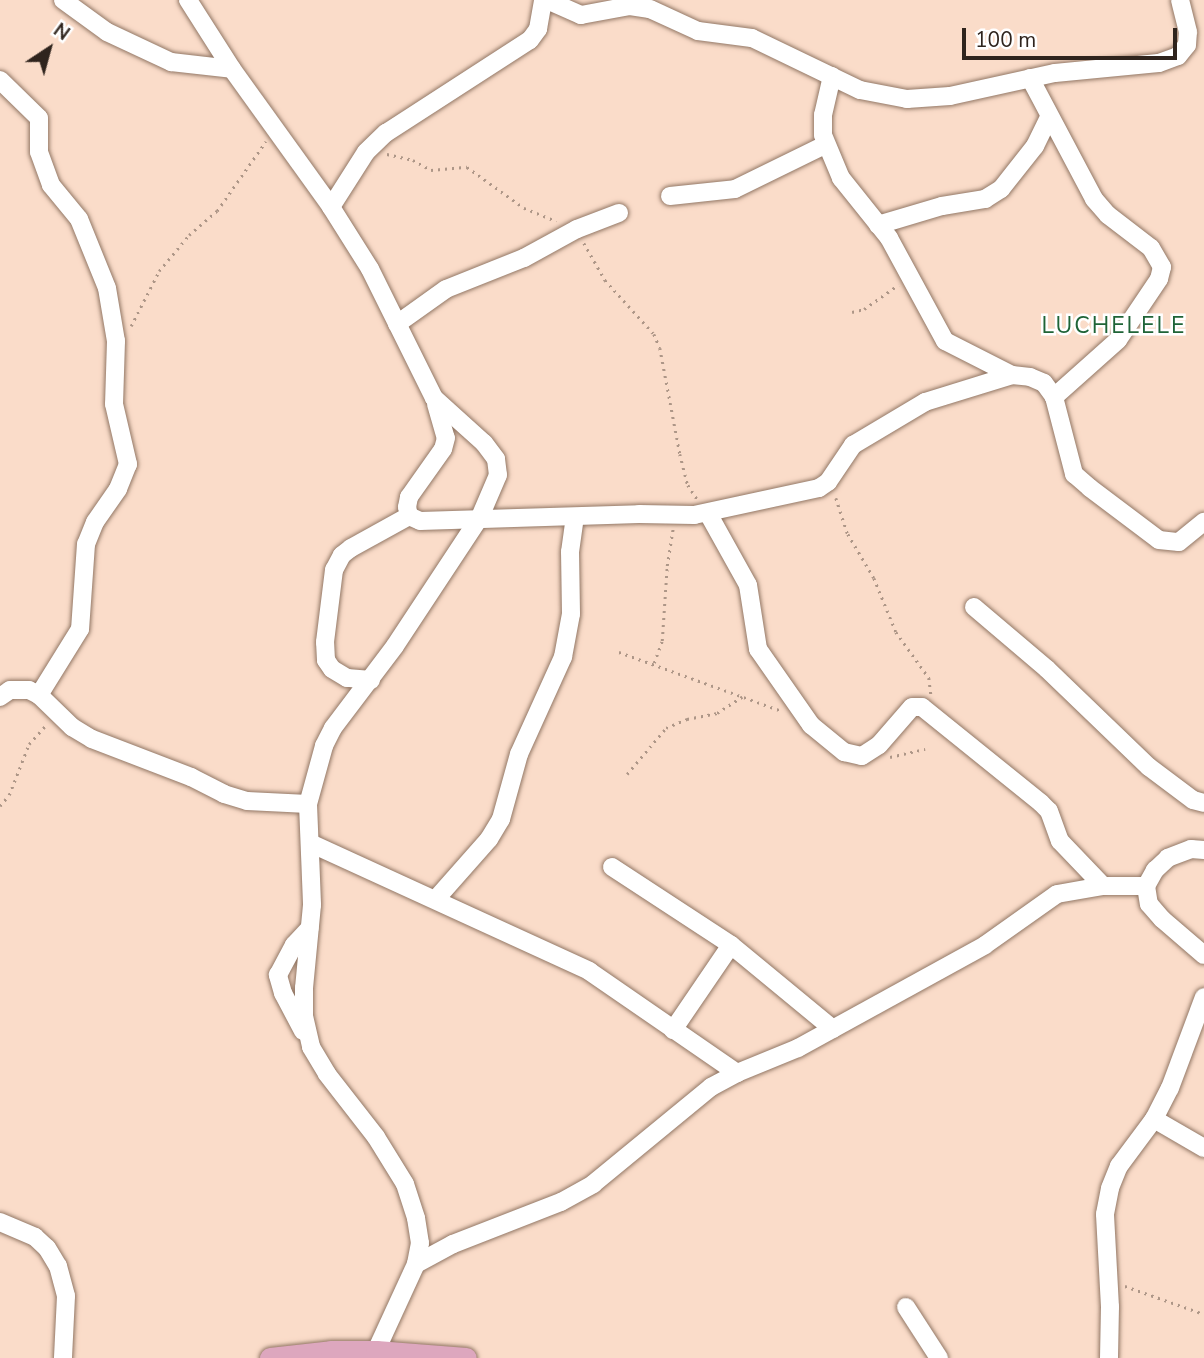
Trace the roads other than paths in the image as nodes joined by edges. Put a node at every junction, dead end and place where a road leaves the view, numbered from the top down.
1 (62, 0) edge
2 (188, 0) edge
3 (545, 0) edge
4 (1180, 0) edge
5 (232, 69) junction
6 (832, 76) junction
7 (1030, 78) junction
8 (0, 80) edge
9 (1049, 117) junction
10 (825, 145) junction
11 (670, 197) dead end
12 (331, 207) junction
13 (619, 213) dead end
14 (878, 225) junction
15 (397, 324) junction
16 (1012, 374) junction
17 (1055, 397) junction
18 (434, 398) junction
19 (709, 515) junction
20 (409, 516) junction
21 (480, 517) junction
22 (575, 517) junction
23 (1204, 522) edge
24 (974, 607) dead end
25 (371, 680) junction
26 (39, 695) junction
27 (0, 697) edge
28 (1204, 803) edge
29 (309, 804) junction
30 (310, 843) junction
31 (1204, 850) edge
32 (612, 867) dead end
33 (1103, 886) junction
34 (1146, 886) junction
35 (436, 899) junction
36 (310, 928) junction
37 (731, 945) junction
38 (1204, 955) edge
39 (1204, 997) edge
40 (834, 1029) junction
41 (673, 1030) junction
42 (311, 1047) junction
43 (737, 1073) junction
44 (1154, 1119) junction
45 (1204, 1148) edge
46 (0, 1222) edge
47 (416, 1264) junction
48 (906, 1307) dead end
49 (376, 1350) junction
50 (63, 1358) edge
51 (270, 1358) edge
52 (466, 1358) edge
53 (939, 1358) edge
54 (1109, 1358) edge

1 - 5 street
2 - 5 street
3 - 6 street
3 - 12 street
4 - 7 street
5 - 12 street
6 - 7 street
6 - 10 street
7 - 9 street
8 - 26 street
9 - 14 street
9 - 17 street
10 - 11 street
10 - 14 street
12 - 15 street
13 - 15 street
14 - 16 street
15 - 18 street
16 - 17 street
16 - 19 street
17 - 23 street
18 - 20 street
18 - 21 street
19 - 22 street
19 - 33 street
20 - 21 street
20 - 25 street
21 - 22 street
21 - 25 street
22 - 35 street
24 - 28 street
25 - 29 street
26 - 27 street
26 - 29 street
29 - 30 street
30 - 35 street
30 - 36 street
31 - 34 street
32 - 37 street
33 - 34 street
33 - 40 street
34 - 38 street
35 - 41 street
36 - 42 street
36 - 42 street
37 - 40 street
37 - 41 street
39 - 44 street
40 - 43 street
41 - 43 street
42 - 47 street
43 - 47 street
44 - 45 street
44 - 54 street
46 - 50 street
47 - 49 street
48 - 53 street
49 - 51 main road
49 - 52 main road

